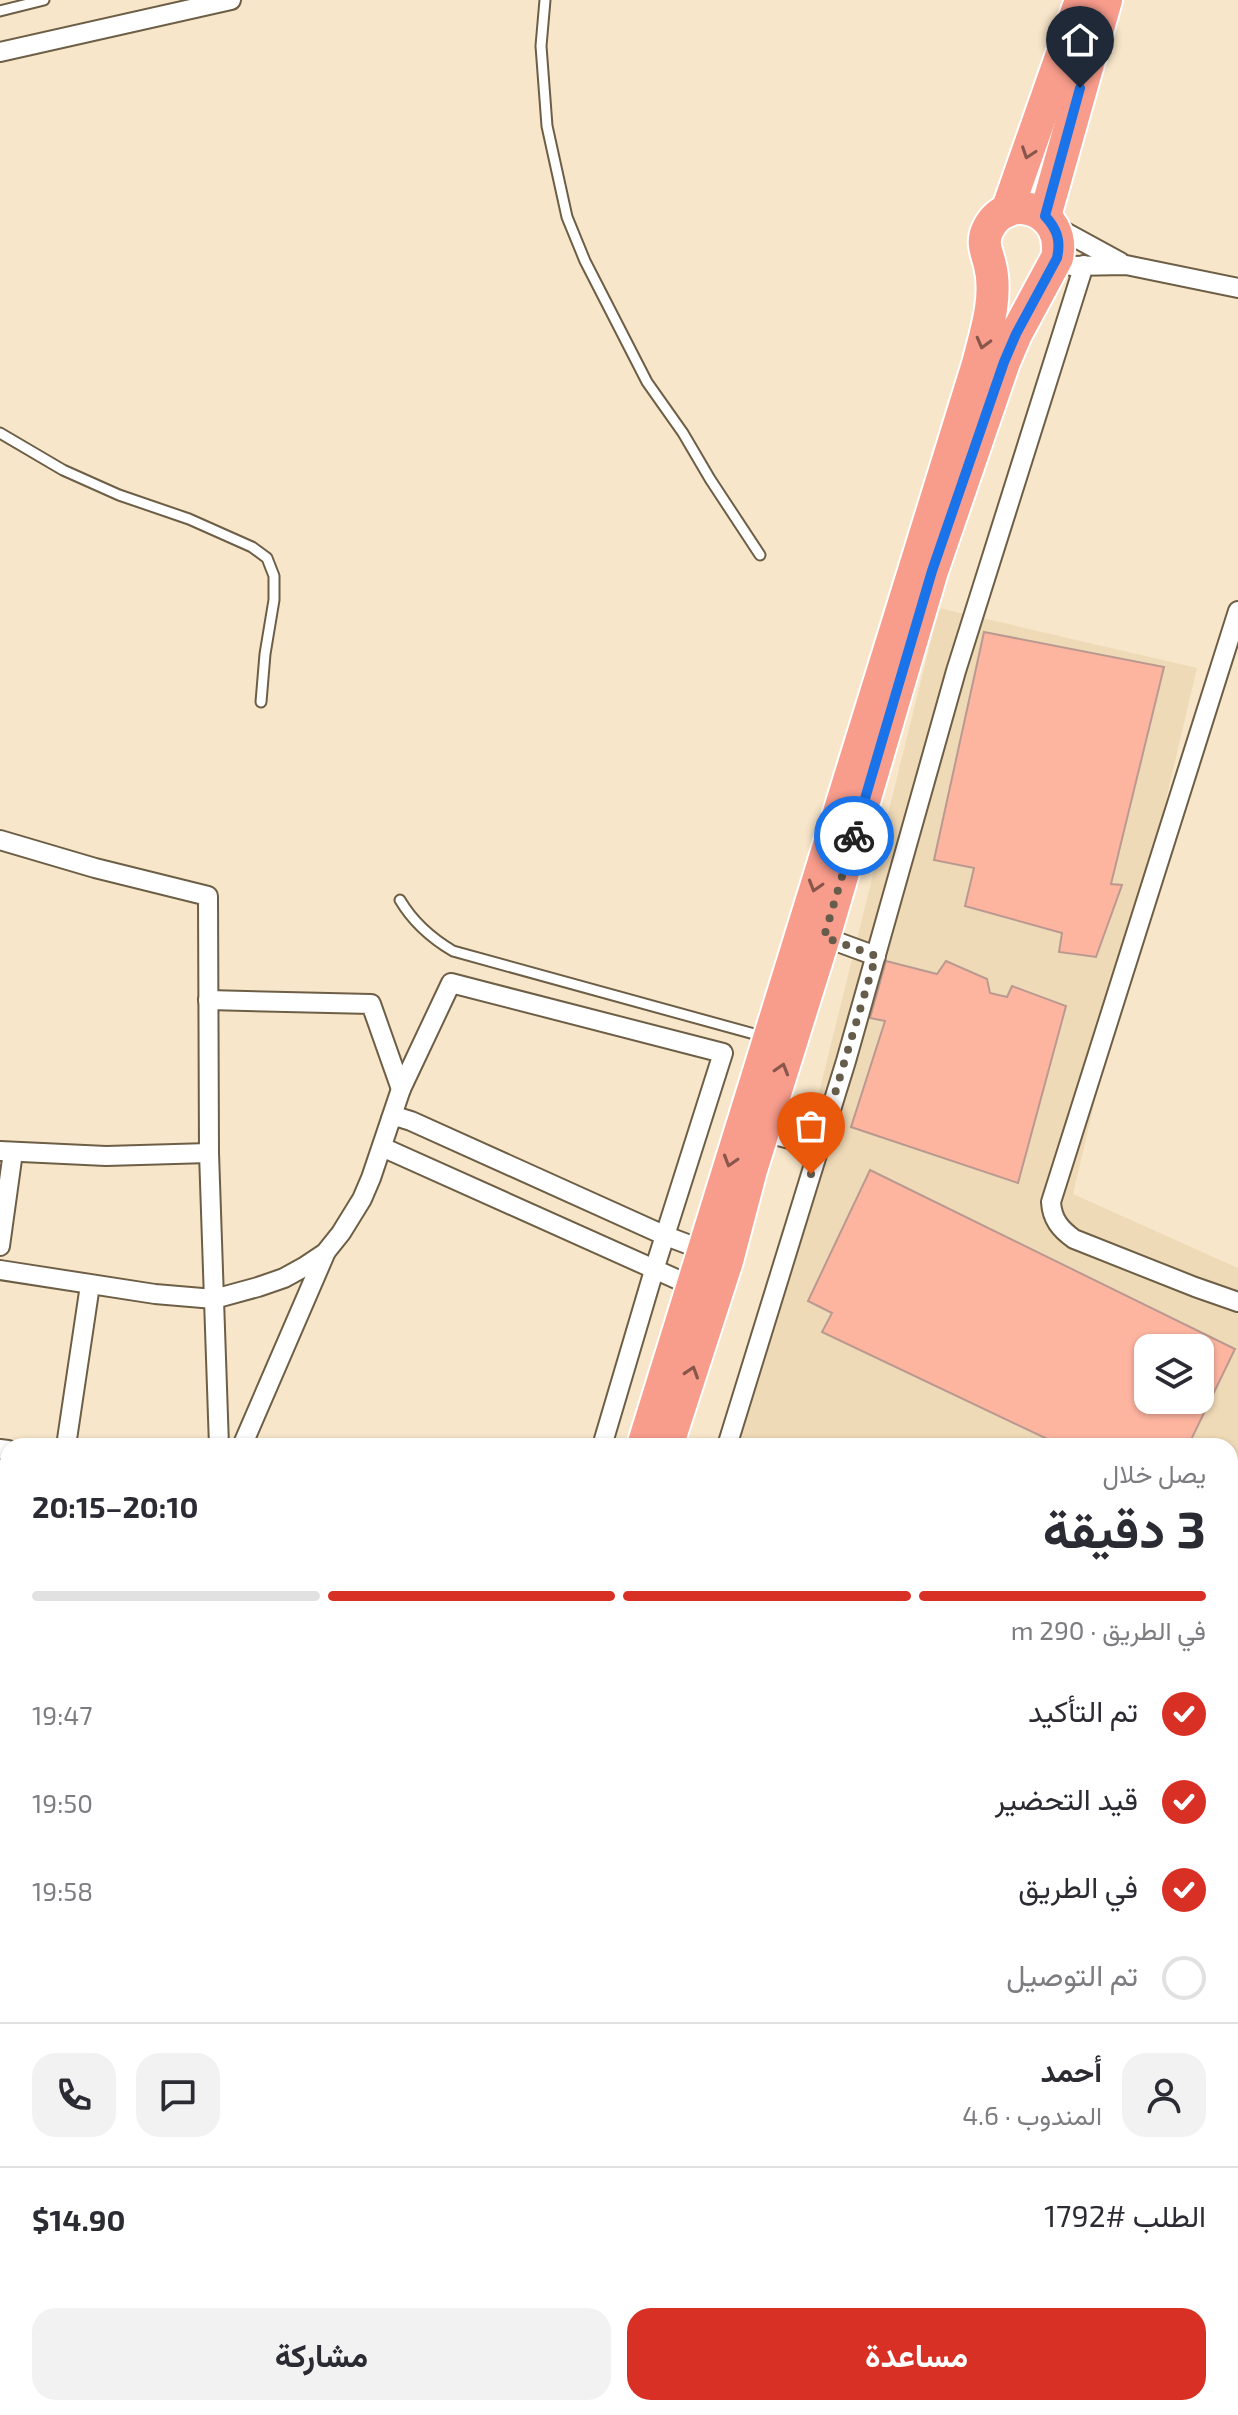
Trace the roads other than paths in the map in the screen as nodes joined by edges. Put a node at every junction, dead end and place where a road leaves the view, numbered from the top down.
1 (44, 0) edge
2 (231, 0) edge
3 (545, 0) edge
4 (1081, 0) edge
5 (1106, 0) edge
6 (0, 11) edge
7 (0, 52) edge
8 (1007, 211) junction
9 (1049, 221) junction
10 (1126, 265) junction
11 (990, 266) junction
12 (1061, 269) junction
13 (1238, 288) edge
14 (0, 433) edge
15 (760, 555) dead end
16 (1238, 611) edge
17 (261, 702) dead end
18 (0, 840) edge
19 (400, 900) dead end
20 (824, 937) junction
21 (876, 956) junction
22 (208, 1000) junction
23 (768, 1037) junction
24 (401, 1089) junction
25 (391, 1119) junction
26 (763, 1132) junction
27 (382, 1147) junction
28 (820, 1147) junction
29 (6, 1152) edge
30 (209, 1153) junction
31 (543, 1182) junction
32 (528, 1213) junction
33 (666, 1236) junction
34 (0, 1246) edge
35 (703, 1250) junction
36 (325, 1253) junction
37 (655, 1267) junction
38 (0, 1270) edge
39 (90, 1285) junction
40 (692, 1286) junction
41 (214, 1299) junction
42 (1238, 1302) edge
43 (67, 1438) edge
44 (219, 1438) edge
45 (245, 1438) edge
46 (604, 1438) edge
47 (645, 1438) edge
48 (670, 1438) edge
49 (729, 1438) edge

1 - 6 lane
2 - 7 street
3 - 15 lane
4 -> 8 highway
5 - 9 highway
8 - 9 highway
8 - 11 highway
9 - 10 street
9 - 12 highway
10 - 12 street
10 - 13 street
11 - 12 highway
11 -> 23 highway
12 - 20 highway
12 - 21 street
14 - 17 lane
16 - 42 street
18 - 22 street
19 - 23 lane
20 - 21 street
26 -> 20 highway
21 - 28 street
22 - 24 street
22 - 30 street
23 -> 35 highway
24 - 25 street
24 - 33 street
25 - 27 street
25 - 31 street
26 - 28 street
48 -> 26 highway
27 - 32 street
27 - 36 street
28 - 49 street
29 - 30 street
29 - 34 street
30 - 41 street
31 - 32 street
31 - 33 street
32 - 37 street
33 - 35 street
33 - 37 street
35 - 40 highway
36 - 41 street
36 - 45 street
37 - 40 street
37 - 46 street
38 - 39 street
39 - 41 street
39 - 43 street
40 - 47 highway
41 - 44 street

